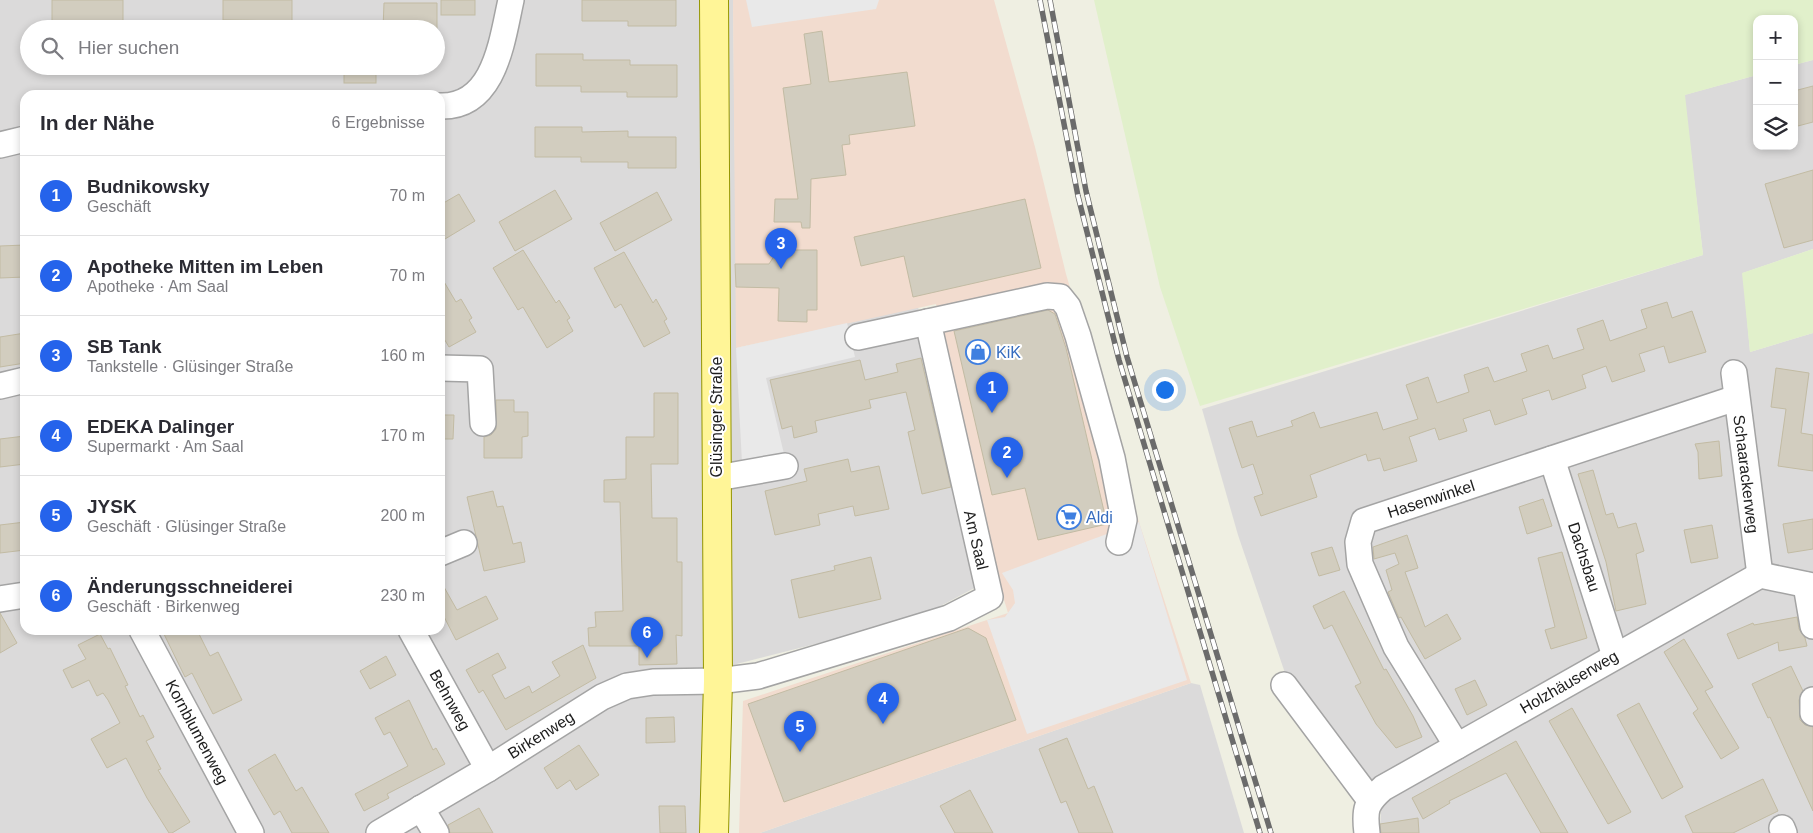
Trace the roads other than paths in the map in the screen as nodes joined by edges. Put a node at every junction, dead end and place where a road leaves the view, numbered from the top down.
1 (511, 0) edge
2 (714, 0) edge
3 (445, 105) edge
4 (20, 140) edge
5 (0, 145) edge
6 (928, 322) junction
7 (858, 337) dead end
8 (445, 368) edge
9 (1734, 373) dead end
10 (20, 381) edge
11 (0, 386) edge
12 (1736, 398) junction
13 (483, 423) dead end
14 (1552, 458) junction
15 (785, 466) dead end
16 (717, 478) junction
17 (1119, 542) dead end
18 (464, 543) dead end
19 (445, 551) edge
20 (1760, 574) junction
21 (1810, 585) edge
22 (20, 596) edge
23 (0, 599) edge
24 (1813, 626) edge
25 (145, 635) edge
26 (414, 635) edge
27 (1615, 656) junction
28 (718, 681) junction
29 (1284, 685) dead end
30 (1813, 700) edge
31 (1813, 713) edge
32 (1457, 746) junction
33 (488, 769) junction
34 (1370, 800) junction
35 (421, 808) junction
36 (251, 833) edge
37 (379, 833) edge
38 (436, 833) edge
39 (714, 833) edge
40 (1367, 833) edge

1 - 3 street
2 - 16 main road, Glüsinger Straße
4 - 5 street
6 - 7 street
6 - 17 street
6 - 28 street, Am Saal
8 - 13 street
9 - 12 street, Schaarackerweg
10 - 11 street
12 - 14 street, Hasenwinkel
12 - 20 street, Schaarackerweg
14 - 27 street, Dachsbau
14 - 32 street, Hasenwinkel
15 - 16 street
16 - 28 main road, Glüsinger Straße
18 - 19 street
20 - 21 street
20 - 27 street, Holzhäuserweg
21 - 24 street
22 - 23 street
25 - 36 street, Kornblumenweg
26 - 33 street, Behnweg
27 - 32 street, Holzhäuserweg
28 - 33 street, Birkenweg
28 - 39 main road, Glüsinger Straße
29 - 34 street
30 - 31 street
32 - 34 street, Holzhäuserweg
33 - 35 street, Birkenweg
34 - 40 street
35 - 37 street, Birkenweg
35 - 38 street

